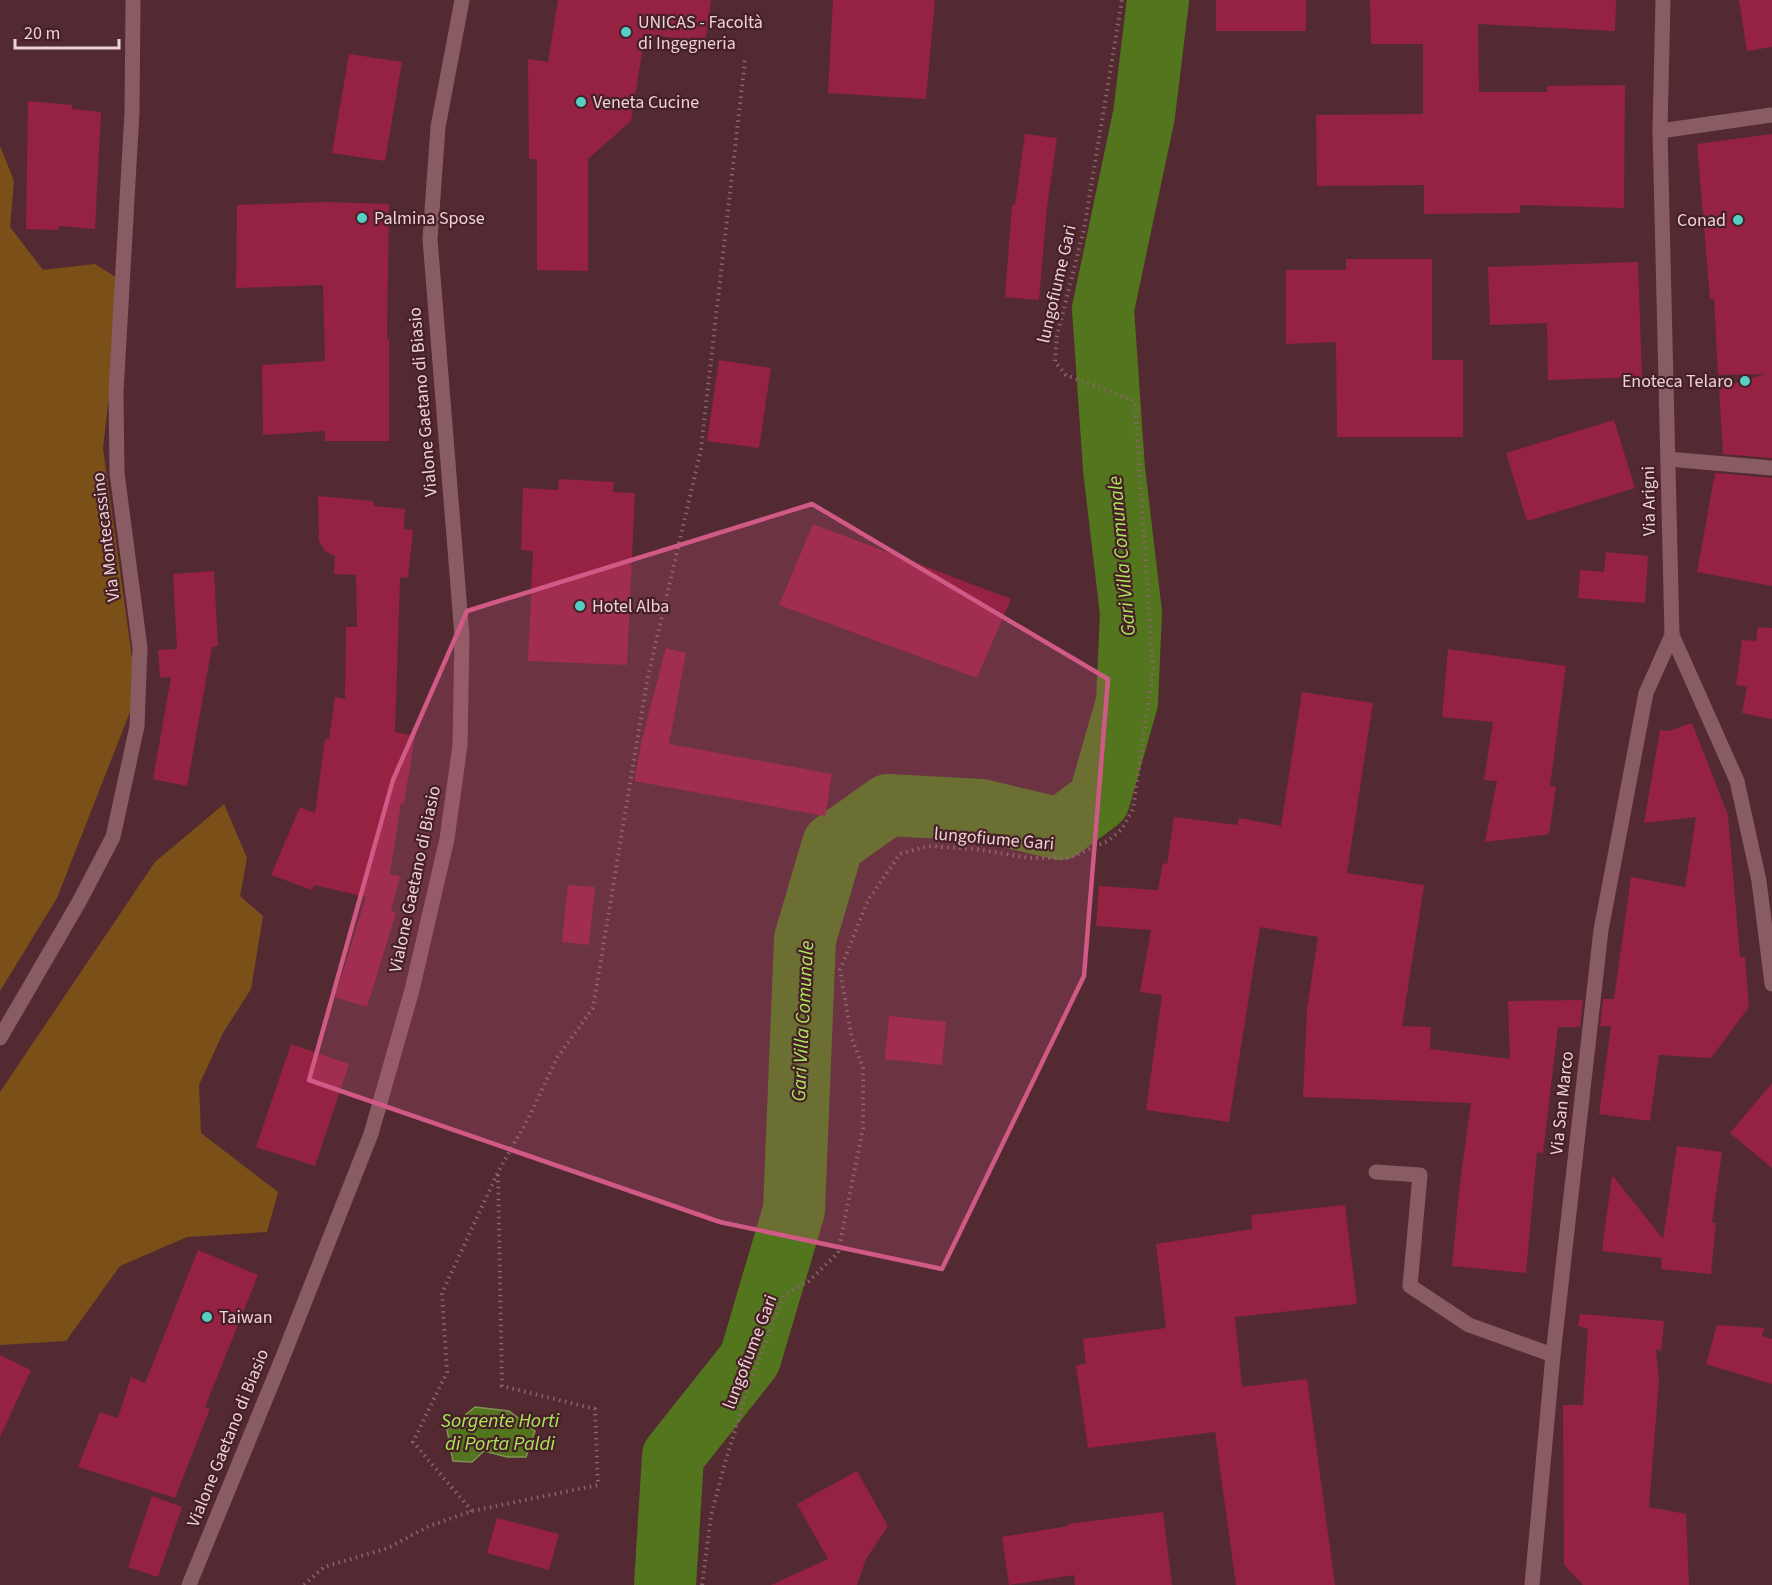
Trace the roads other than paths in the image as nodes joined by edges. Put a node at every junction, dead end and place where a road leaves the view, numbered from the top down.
1 (133, 0) edge
2 (462, 0) edge
3 (1663, 0) edge
4 (1772, 115) edge
5 (1660, 131) junction
6 (1668, 459) junction
7 (1772, 468) edge
8 (1672, 635) junction
9 (1772, 984) edge
10 (0, 1038) edge
11 (1376, 1172) dead end
12 (1553, 1355) junction
13 (189, 1585) edge
14 (1532, 1585) edge

1 - 10 street, Via Montecassino
2 - 13 street, Vialone Gaetano di Biasio
3 - 5 street, Via Arigni
4 - 5 street
5 - 6 street, Via Arigni
6 - 7 street
6 - 8 street, Via Arigni
8 - 9 street, Via Arigni
8 - 12 street, Via San Marco
11 - 12 street
12 - 14 street, Via San Marco

